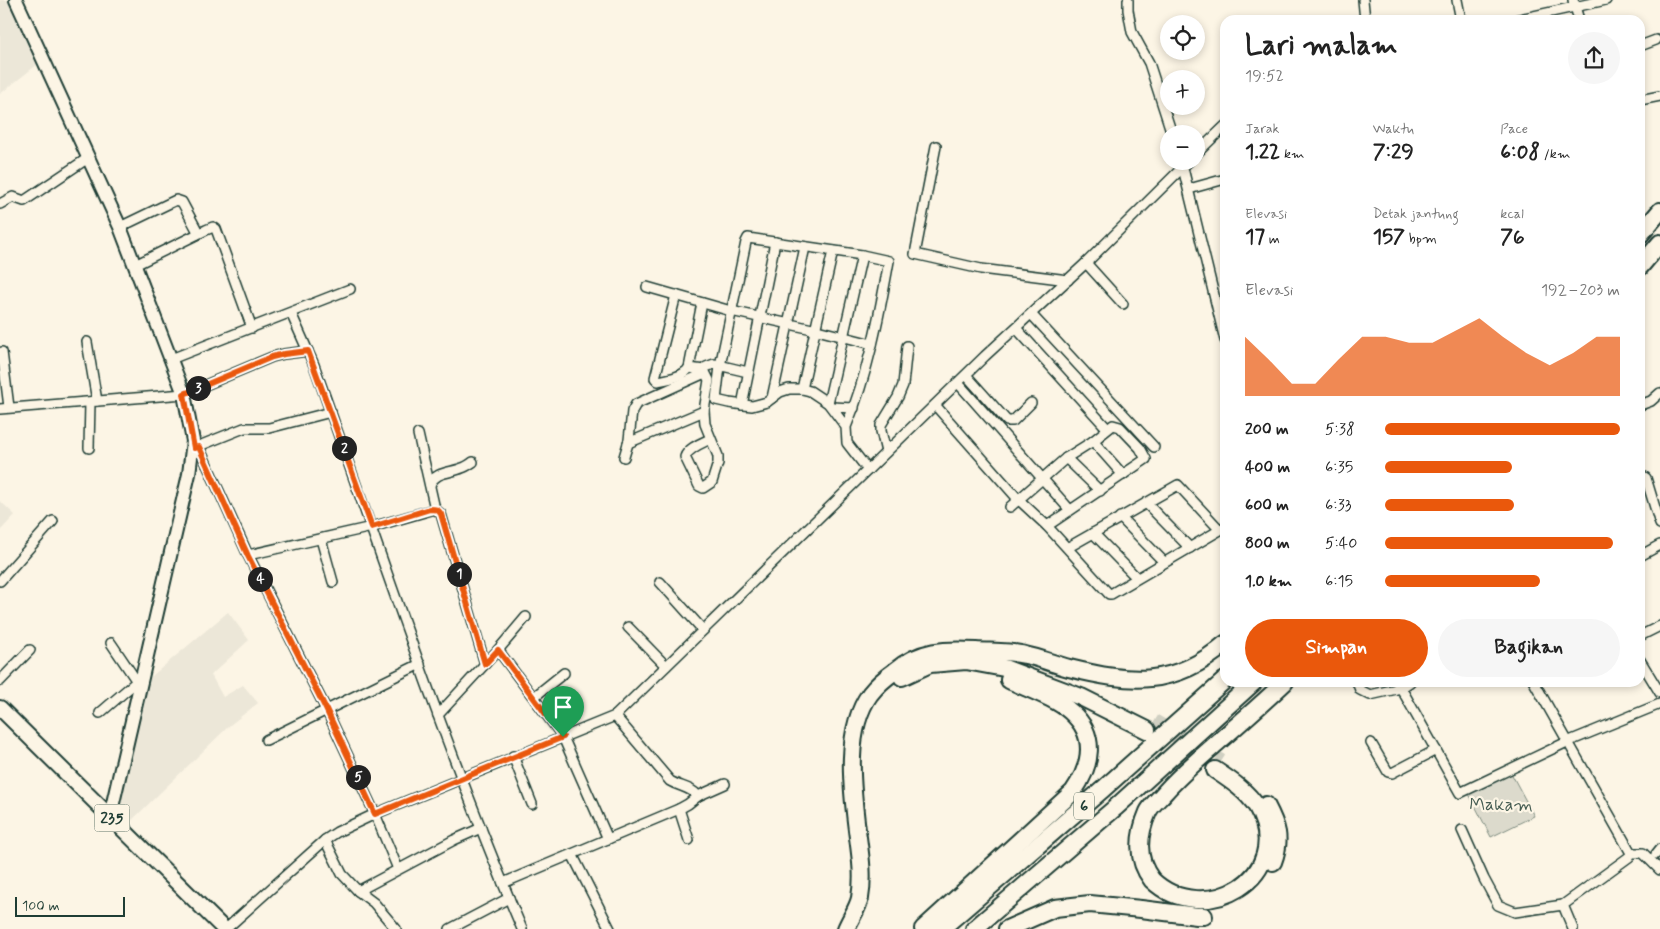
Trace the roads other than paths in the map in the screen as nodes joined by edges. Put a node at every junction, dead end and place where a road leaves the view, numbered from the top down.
1 (16, 0) edge
2 (1128, 0) edge
3 (1363, 0) edge
4 (1457, 0) edge
5 (1606, 0) edge
6 (1574, 3) edge
7 (1364, 15) edge
8 (1460, 15) edge
9 (1532, 15) edge
10 (1656, 40) dead end
11 (1645, 44) edge
12 (1660, 96) edge
13 (1645, 99) edge
14 (1169, 125) edge
15 (1220, 131) edge
16 (1205, 145) edge
17 (936, 146) dead end
18 (88, 158) junction
19 (1177, 170) edge
20 (1185, 170) edge
21 (1220, 180) edge
22 (1189, 189) junction
23 (0, 204) edge
24 (1660, 211) edge
25 (120, 227) junction
26 (1645, 229) edge
27 (197, 234) junction
28 (775, 242) junction
29 (1660, 243) edge
30 (805, 247) junction
31 (833, 251) junction
32 (862, 255) junction
33 (1645, 261) edge
34 (1086, 263) junction
35 (135, 265) junction
36 (1068, 280) junction
37 (648, 287) dead end
38 (350, 289) dead end
39 (676, 295) junction
40 (702, 304) junction
41 (1123, 304) dead end
42 (731, 311) junction
43 (291, 313) junction
44 (1031, 314) junction
45 (759, 317) junction
46 (1220, 319) edge
47 (789, 323) junction
48 (252, 328) junction
49 (1016, 328) junction
50 (817, 330) junction
51 (844, 336) junction
52 (87, 342) dead end
53 (872, 344) junction
54 (907, 346) dead end
55 (308, 351) junction
56 (2, 352) dead end
57 (172, 358) junction
58 (720, 366) junction
59 (689, 368) junction
60 (705, 372) junction
61 (748, 372) junction
62 (966, 375) junction
63 (958, 384) junction
64 (802, 389) junction
65 (1660, 393) edge
66 (184, 394) junction
67 (772, 398) junction
68 (93, 402) junction
69 (1031, 403) dead end
70 (1645, 403) edge
71 (742, 404) junction
72 (830, 405) junction
73 (935, 405) junction
74 (5, 408) edge
75 (854, 408) junction
76 (704, 411) junction
77 (331, 412) junction
78 (1105, 426) dead end
79 (846, 427) junction
80 (418, 434) dead end
81 (710, 438) junction
82 (1092, 441) junction
83 (628, 443) junction
84 (196, 447) junction
85 (1154, 447) dead end
86 (90, 448) dead end
87 (886, 452) junction
88 (624, 457) dead end
89 (1066, 458) junction
90 (474, 462) dead end
91 (868, 470) junction
92 (1123, 475) junction
93 (1645, 477) edge
94 (1042, 478) junction
95 (430, 485) junction
96 (1100, 491) junction
97 (1018, 499) junction
98 (1146, 503) junction
99 (1010, 507) dead end
100 (435, 509) junction
101 (1070, 510) junction
102 (1120, 517) junction
103 (53, 521) dead end
104 (1660, 524) edge
105 (1047, 526) junction
106 (372, 527) junction
107 (1092, 533) junction
108 (321, 539) junction
109 (1660, 545) edge
110 (1067, 548) junction
111 (1190, 548) junction
112 (1645, 553) edge
113 (248, 556) junction
114 (1164, 562) junction
115 (1137, 578) junction
116 (0, 581) edge
117 (333, 582) dead end
118 (660, 582) dead end
119 (526, 617) dead end
120 (1660, 626) edge
121 (628, 627) dead end
122 (703, 630) junction
123 (1645, 634) edge
124 (111, 643) dead end
125 (1220, 648) edge
126 (30, 650) dead end
127 (498, 650) junction
128 (990, 652) junction
129 (420, 664) junction
130 (485, 664) junction
131 (977, 664) junction
132 (666, 666) junction
133 (1645, 668) edge
134 (564, 673) dead end
135 (0, 681) edge
136 (138, 684) junction
137 (1220, 684) edge
138 (1248, 687) edge
139 (1279, 687) edge
140 (1359, 687) edge
141 (1393, 687) edge
142 (1400, 687) edge
143 (1537, 687) edge
144 (1660, 693) edge
145 (534, 697) junction
146 (1660, 704) edge
147 (326, 709) junction
148 (1, 712) edge
149 (100, 713) dead end
150 (438, 715) junction
151 (615, 716) junction
152 (563, 737) junction
153 (266, 740) dead end
154 (1567, 742) junction
155 (1371, 743) dead end
156 (1436, 750) junction
157 (514, 756) junction
158 (462, 778) junction
159 (725, 784) dead end
160 (698, 796) junction
161 (532, 804) dead end
162 (679, 809) junction
163 (375, 814) junction
164 (110, 816) junction
165 (481, 828) junction
166 (1462, 830) dead end
167 (608, 839) junction
168 (324, 840) junction
169 (689, 840) dead end
170 (1631, 852) junction
171 (572, 854) junction
172 (398, 869) junction
173 (1660, 870) edge
174 (503, 883) junction
175 (358, 891) junction
176 (509, 898) junction
177 (1246, 902) dead end
178 (1563, 905) junction
179 (1216, 914) dead end
180 (225, 929) edge
181 (396, 929) edge
182 (450, 929) edge
183 (522, 929) edge
184 (610, 929) edge
185 (846, 929) edge
186 (856, 929) edge
187 (923, 929) edge
188 (941, 929) edge
189 (974, 929) edge
190 (1007, 929) edge
191 (1572, 929) edge

1 - 18 street
2 - 14 street
3 - 7 street
4 - 8 street
5 - 6 street
6 - 9 street
10 - 11 street
12 - 13 street
15 - 16 street
17 - 36 street
18 - 23 street
18 - 25 street
19 - 34 street
20 - 22 street
21 - 22 street
22 - 46 street
24 - 26 highway
25 - 27 street
25 - 35 street
27 - 35 street
27 - 48 street
28 - 30 street
28 - 42 street
28 - 45 street
29 - 33 highway
30 - 31 street
30 - 47 street
31 - 32 street
31 - 50 street
32 - 51 street
32 - 53 street
34 - 36 street
34 - 41 street
35 - 57 street
36 - 44 street
37 - 39 street
38 - 43 street
39 - 40 street
39 - 59 street
40 - 42 street
40 - 59 street
42 - 45 street
42 - 58 street
43 - 48 street
43 - 55 street
44 - 49 street
44 - 85 street
45 - 47 street
45 - 61 street
47 - 50 street
47 - 67 street
48 - 57 street
49 - 62 street
49 - 78 street
50 - 51 street
50 - 64 street
51 - 53 street
51 - 72 street
52 - 68 street
53 - 75 street
54 - 87 street
55 - 66 street
55 - 77 street
56 - 74 street
57 - 66 street
58 - 60 street
58 - 61 street
58 - 71 street
59 - 60 street
60 - 76 street
60 - 83 street
61 - 71 street
62 - 63 street
62 - 69 street
63 - 73 street
63 - 94 street
64 - 67 street
64 - 72 street
65 - 70 street
66 - 68 street
66 - 84 street
67 - 71 street
68 - 74 street
68 - 86 street
72 - 75 street
72 - 79 street
73 - 87 street
73 - 97 street
75 - 79 street
76 - 81 street
76 - 83 street
77 - 84 street
77 - 106 street
79 - 91 street
80 - 95 street
81 - 81 street
82 - 89 street
82 - 92 street
82 - 92 street
83 - 88 street
84 - 113 street
84 - 136 street
87 - 91 street
89 - 94 street
89 - 96 street
90 - 95 street
91 - 122 street
92 - 96 street
93 - 104 street
94 - 97 street
94 - 101 street
95 - 100 street
96 - 101 street
97 - 99 street
97 - 105 street
98 - 102 street
98 - 111 street
98 - 111 street
100 - 106 street
100 - 130 street
101 - 105 street
102 - 107 street
102 - 114 street
103 - 116 street
105 - 110 street
106 - 108 street
106 - 129 street
107 - 110 street
107 - 115 street
108 - 113 street
108 - 117 street
109 - 112 street
110 - 115 street
111 - 114 street
113 - 147 street
114 - 115 street
118 - 122 street
119 - 127 street
120 - 123 street
121 - 132 street
122 - 132 street
124 - 136 street
125 - 128 highway
126 - 135 street
127 - 130 street
127 - 145 street
128 - 131 highway
128 - 185 highway
129 - 147 street
129 - 150 street
130 - 150 street
131 - 186 highway
131 - 187 highway
132 - 151 street
133 - 144 street
134 - 145 street
136 - 149 street
136 - 164 street
137 - 188 highway, 6
138 - 189 highway, 6
139 - 177 highway
140 - 141 street
142 - 156 street
143 - 154 street
145 - 152 street
146 - 154 street
147 - 153 street
147 - 163 street
148 - 164 main road, 235
150 - 158 street
151 - 152 street
151 - 160 street
152 - 157 street
152 - 167 street
154 - 156 street
154 - 170 street
155 - 156 street
157 - 158 street
157 - 161 street
158 - 163 street
158 - 165 street
159 - 160 street
160 - 162 street
162 - 167 street
162 - 169 street
163 - 168 street
163 - 172 street
164 - 180 main road, 235
165 - 172 street
165 - 174 street
166 - 178 street
167 - 171 street
168 - 175 street
168 - 180 street
170 - 173 street
170 - 178 street
171 - 174 street
171 - 184 street
172 - 175 street
174 - 176 street
175 - 181 street
176 - 182 street
176 - 183 street
178 - 191 street
179 - 190 highway

